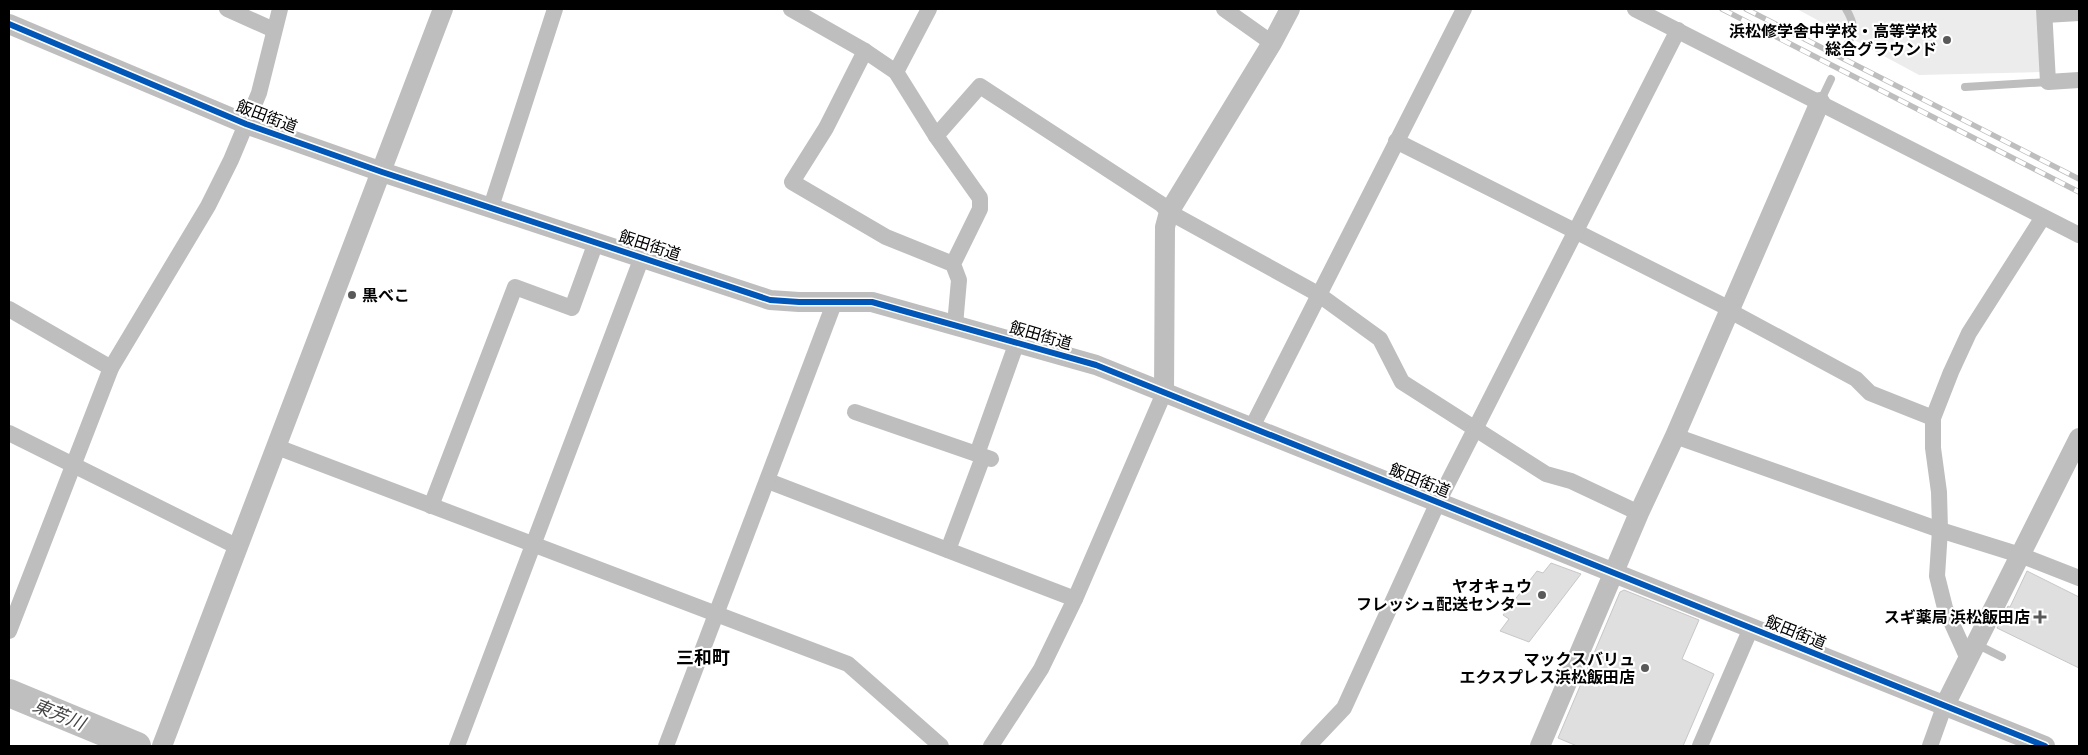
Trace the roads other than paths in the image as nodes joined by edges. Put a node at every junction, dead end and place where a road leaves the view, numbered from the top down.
1 (226, 9) edge
2 (280, 9) edge
3 (443, 9) edge
4 (555, 9) edge
5 (929, 9) edge
6 (1224, 9) edge
7 (1290, 9) edge
8 (1464, 9) edge
9 (1635, 9) edge
10 (1846, 9) edge
11 (795, 10) edge
12 (2045, 12) edge
13 (2079, 12) edge
14 (9, 24) edge
15 (274, 30) junction
16 (1678, 30) junction
17 (1272, 44) junction
18 (1845, 50) dead end
19 (865, 51) junction
20 (896, 72) junction
21 (1831, 79) dead end
22 (2079, 80) edge
23 (2048, 82) junction
24 (1965, 87) dead end
25 (1820, 102) junction
26 (246, 124) junction
27 (936, 136) junction
28 (1396, 141) junction
29 (382, 172) junction
30 (491, 207) junction
31 (1169, 212) junction
32 (2043, 217) junction
33 (1576, 232) junction
34 (2079, 235) edge
35 (596, 242) junction
36 (642, 257) junction
37 (953, 264) junction
38 (1318, 294) junction
39 (834, 301) junction
40 (9, 309) edge
41 (1728, 310) junction
42 (955, 325) junction
43 (1017, 342) junction
44 (111, 368) junction
45 (1164, 393) junction
46 (855, 412) dead end
47 (1933, 418) junction
48 (1252, 428) junction
49 (1476, 428) junction
50 (9, 433) edge
51 (1674, 436) junction
52 (2079, 438) edge
53 (277, 447) junction
54 (984, 457) junction
55 (74, 464) junction
56 (768, 481) junction
57 (1438, 502) junction
58 (431, 506) junction
59 (1639, 513) junction
60 (1940, 530) junction
61 (534, 545) junction
62 (238, 547) junction
63 (948, 550) junction
64 (2020, 554) junction
65 (1615, 572) junction
66 (2079, 578) edge
67 (1075, 599) junction
68 (13, 609) edge
69 (716, 615) junction
70 (1751, 628) junction
71 (9, 631) edge
72 (1972, 651) junction
73 (2002, 657) dead end
74 (1944, 707) junction
75 (163, 746) edge
76 (457, 746) edge
77 (666, 746) edge
78 (941, 746) edge
79 (991, 746) edge
80 (1310, 746) edge
81 (1540, 746) edge
82 (1700, 746) edge
83 (1930, 746) edge
84 (2045, 746) edge

1 - 15 street
2 - 15 street
3 - 29 street
4 - 30 street
5 - 20 street
6 - 17 street
7 - 17 street
8 - 28 street
9 - 16 street
10 - 18 lane
11 - 19 street
12 - 13 street
12 - 23 street
14 - 26 street, 飯田街道
15 - 26 street
16 - 25 street
16 - 33 street
17 - 31 street
19 - 20 street
19 - 37 street
20 - 27 street
21 - 25 lane
22 - 23 street
23 - 24 lane
25 - 32 street
25 - 41 street
26 - 29 street, 飯田街道
26 - 44 street
27 - 31 street
27 - 37 street
28 - 33 street
28 - 38 street
29 - 30 street, 飯田街道
29 - 53 street
30 - 35 street, 飯田街道
31 - 38 street
31 - 45 street
32 - 34 street
32 - 47 street
33 - 41 street
33 - 49 street
35 - 36 street, 飯田街道
35 - 58 street
36 - 39 street, 飯田街道
36 - 61 street
37 - 42 street
38 - 48 street
38 - 49 street
39 - 42 street, 飯田街道
39 - 56 street
40 - 44 street
41 - 47 street
41 - 51 street
42 - 43 street, 飯田街道
43 - 45 street, 飯田街道
43 - 54 street
44 - 55 street
45 - 48 street, 飯田街道
45 - 67 street
46 - 54 street
47 - 60 street
48 - 57 street, 飯田街道
49 - 57 street
49 - 59 street
50 - 55 street
51 - 59 street
51 - 60 street
52 - 64 street
53 - 58 street
53 - 62 street
54 - 63 street
55 - 62 street
55 - 68 street
56 - 63 street
56 - 69 street
57 - 65 street, 飯田街道
57 - 80 street
58 - 61 street
59 - 65 street
60 - 64 street
60 - 72 street
61 - 69 street
61 - 76 street
62 - 75 street
63 - 67 street
64 - 66 street
64 - 72 street
65 - 70 street, 飯田街道
65 - 81 street
67 - 79 street
68 - 71 street
69 - 77 street
69 - 78 street
70 - 74 street, 飯田街道
70 - 82 street
72 - 73 lane
72 - 74 street
74 - 83 street
74 - 84 street, 飯田街道

